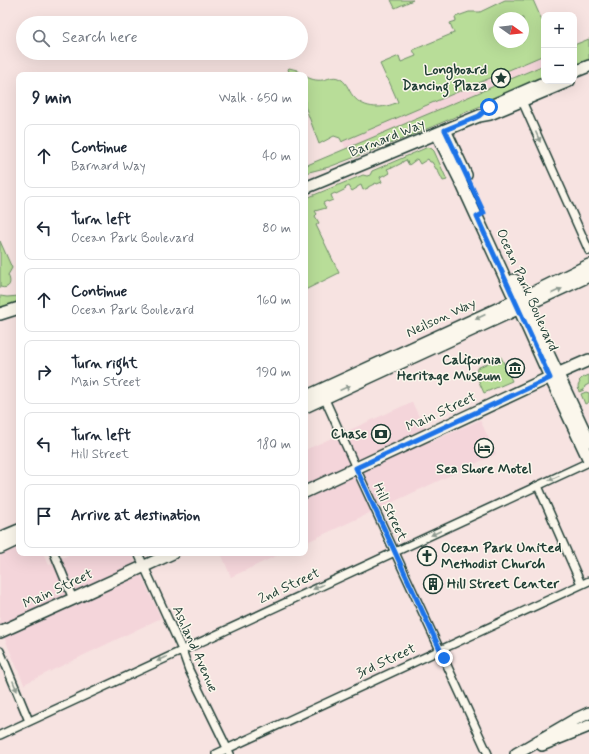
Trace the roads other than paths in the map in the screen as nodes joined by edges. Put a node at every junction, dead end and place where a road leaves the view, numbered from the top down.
1 (589, 66) edge
2 (577, 71) edge
3 (589, 73) edge
4 (577, 78) edge
5 (541, 84) edge
6 (561, 84) edge
7 (522, 101) junction
8 (479, 116) junction
9 (441, 132) junction
10 (308, 187) edge
11 (589, 250) edge
12 (589, 265) edge
13 (589, 276) edge
14 (521, 303) junction
15 (16, 309) edge
16 (0, 314) edge
17 (589, 360) edge
18 (554, 376) junction
19 (323, 393) junction
20 (308, 396) edge
21 (308, 405) edge
22 (589, 441) edge
23 (589, 461) edge
24 (356, 468) junction
25 (538, 486) junction
26 (308, 491) edge
27 (16, 531) edge
28 (0, 538) edge
29 (16, 540) edge
30 (0, 548) edge
31 (395, 552) junction
32 (55, 556) edge
33 (139, 556) edge
34 (166, 556) edge
35 (144, 567) junction
36 (589, 581) edge
37 (581, 584) junction
38 (73, 600) junction
39 (0, 632) edge
40 (182, 650) junction
41 (440, 650) junction
42 (0, 651) edge
43 (589, 713) edge
44 (29, 721) junction
45 (589, 726) edge
46 (0, 734) edge
47 (229, 751) edge
48 (216, 754) edge
49 (488, 754) edge
50 (516, 754) edge
51 (519, 754) edge

1 - 2 street
3 - 4 street
5 - 8 street, Barnard Way
6 - 7 street, Barnard Way
7 - 8 street, Barnard Way
7 -> 11 street
8 - 9 street, Barnard Way
9 - 10 street, Barnard Way
9 - 14 street, Ocean Park Boulevard
12 - 14 street, Neilson Way
14 -> 13 street, Neilson Way
14 - 18 street, Ocean Park Boulevard
14 - 19 street, Neilson Way
15 - 16 street
17 - 18 street, Main Street
18 - 22 street, Ocean Park Boulevard
18 - 23 street, Ocean Park Boulevard
18 - 24 street, Main Street
19 - 20 street, Neilson Way
19 - 21 street, Neilson Way
19 - 24 street, Hill Street
23 -> 25 street, 2nd Street
24 - 26 street, Main Street
24 - 31 street, Hill Street
25 -> 31 street, 2nd Street
25 - 37 street
27 - 28 street
29 - 30 street
31 -> 40 street, 2nd Street
31 - 41 street, Hill Street
32 - 38 street
33 - 35 street, Ashland Avenue
34 - 35 street, Main Street
35 - 38 street, Main Street
35 - 40 street, Ashland Avenue
36 - 37 street, 3rd Street
37 - 41 street, 3rd Street
38 - 39 street, Main Street
40 -> 44 street, 2nd Street
40 - 47 street, Ashland Avenue
41 - 47 street, 3rd Street
41 - 49 street, Hill Street
42 -> 44 street
43 - 50 street
44 - 46 street, 2nd Street
45 - 51 street
47 - 48 street, 3rd Street

